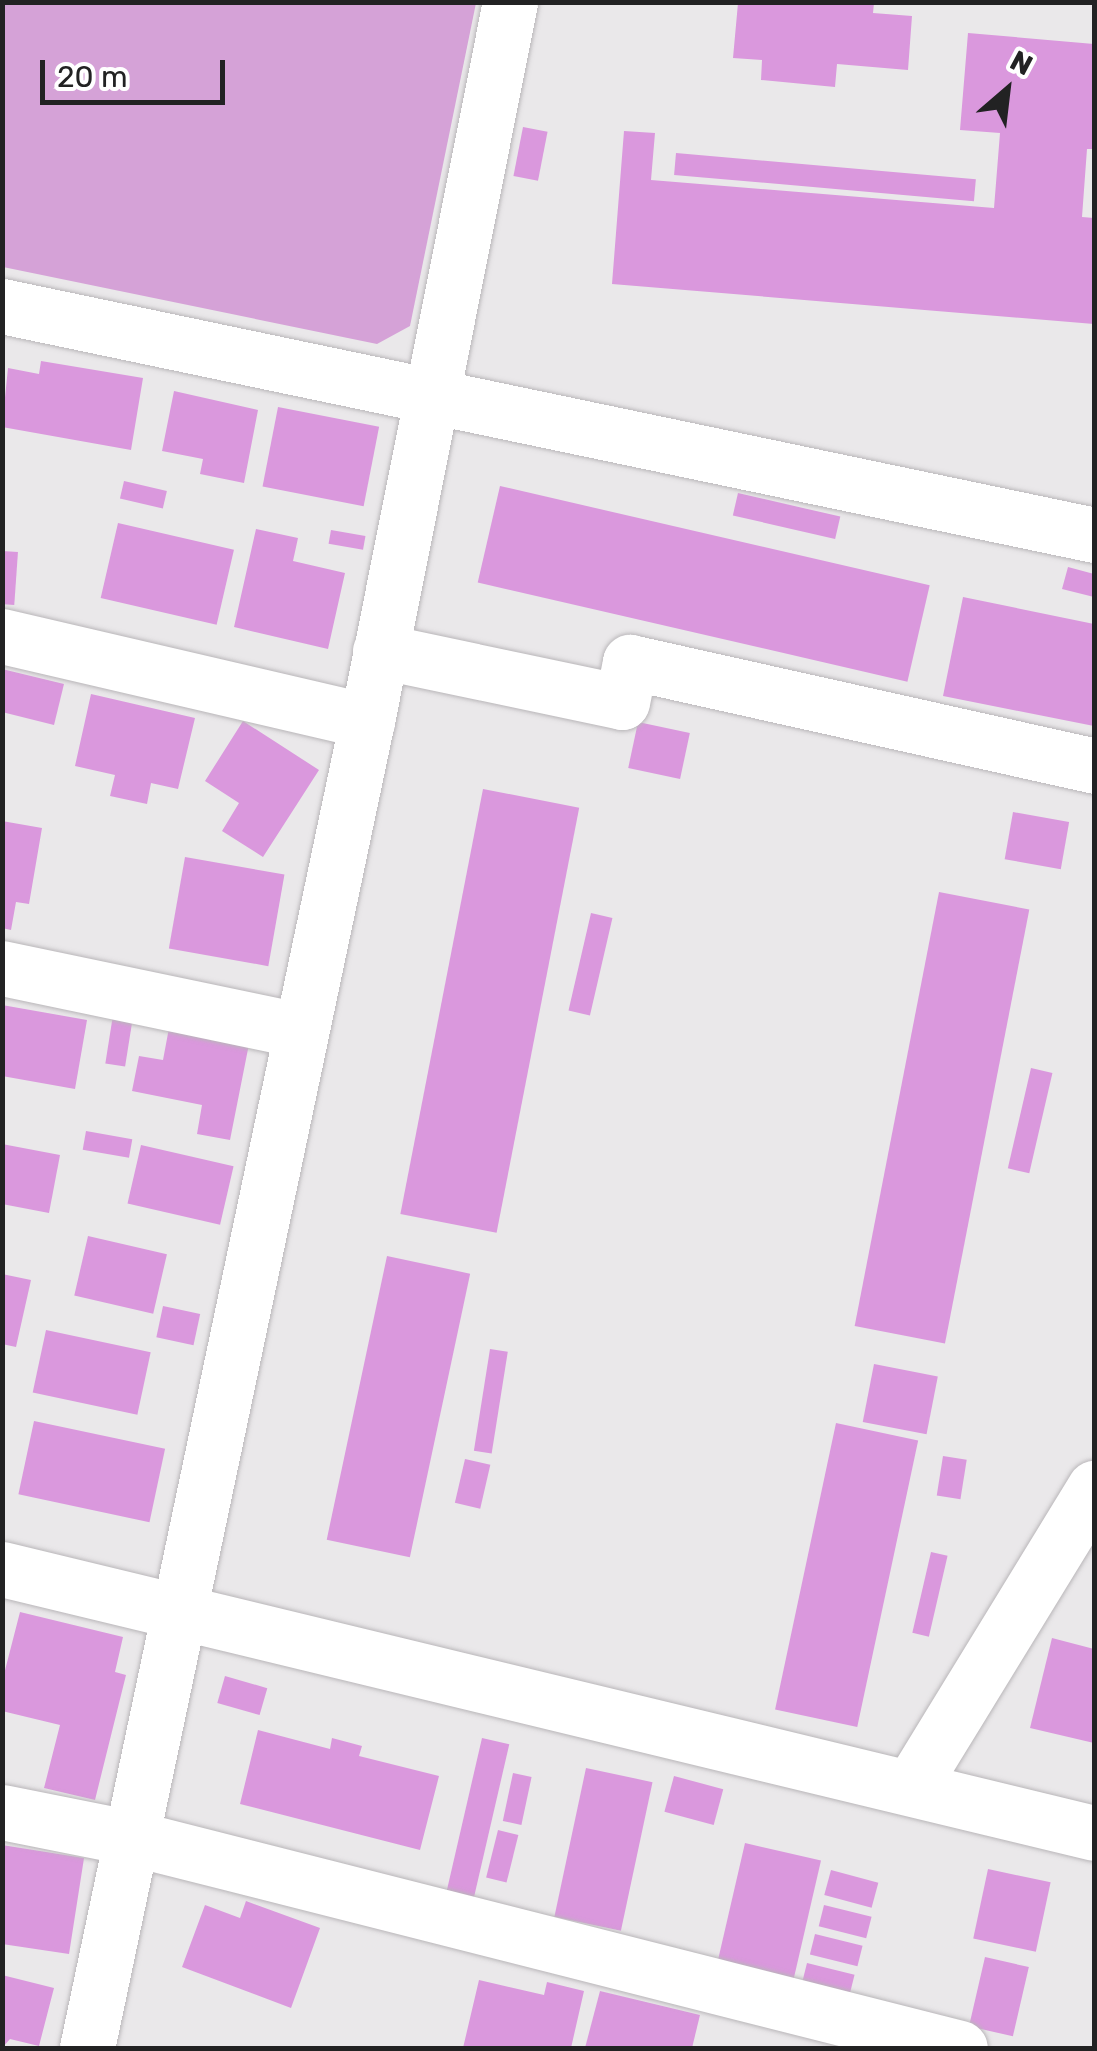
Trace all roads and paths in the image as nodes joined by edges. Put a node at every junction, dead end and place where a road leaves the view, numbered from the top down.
1 (510, 2) edge
2 (2, 306) edge
3 (430, 391) junction
4 (1094, 535) edge
5 (2, 636) edge
6 (380, 650) junction
7 (367, 721) junction
8 (1094, 766) edge
9 (2, 968) edge
10 (298, 1030) junction
11 (1094, 1488) edge
12 (2, 1569) edge
13 (177, 1611) junction
14 (911, 1787) junction
15 (2, 1812) edge
16 (1094, 1833) edge
17 (132, 1838) junction
18 (87, 2048) edge
19 (960, 2048) edge

1 - 3 street
2 - 3 street
3 - 4 street
3 - 6 street
5 - 7 street
6 - 7 street
6 - 8 street
7 - 10 street
9 - 10 street
10 - 13 street
11 - 14 street
12 - 13 street
13 - 14 street
13 - 17 street
14 - 16 street
15 - 17 street
17 - 18 street
17 - 19 street

